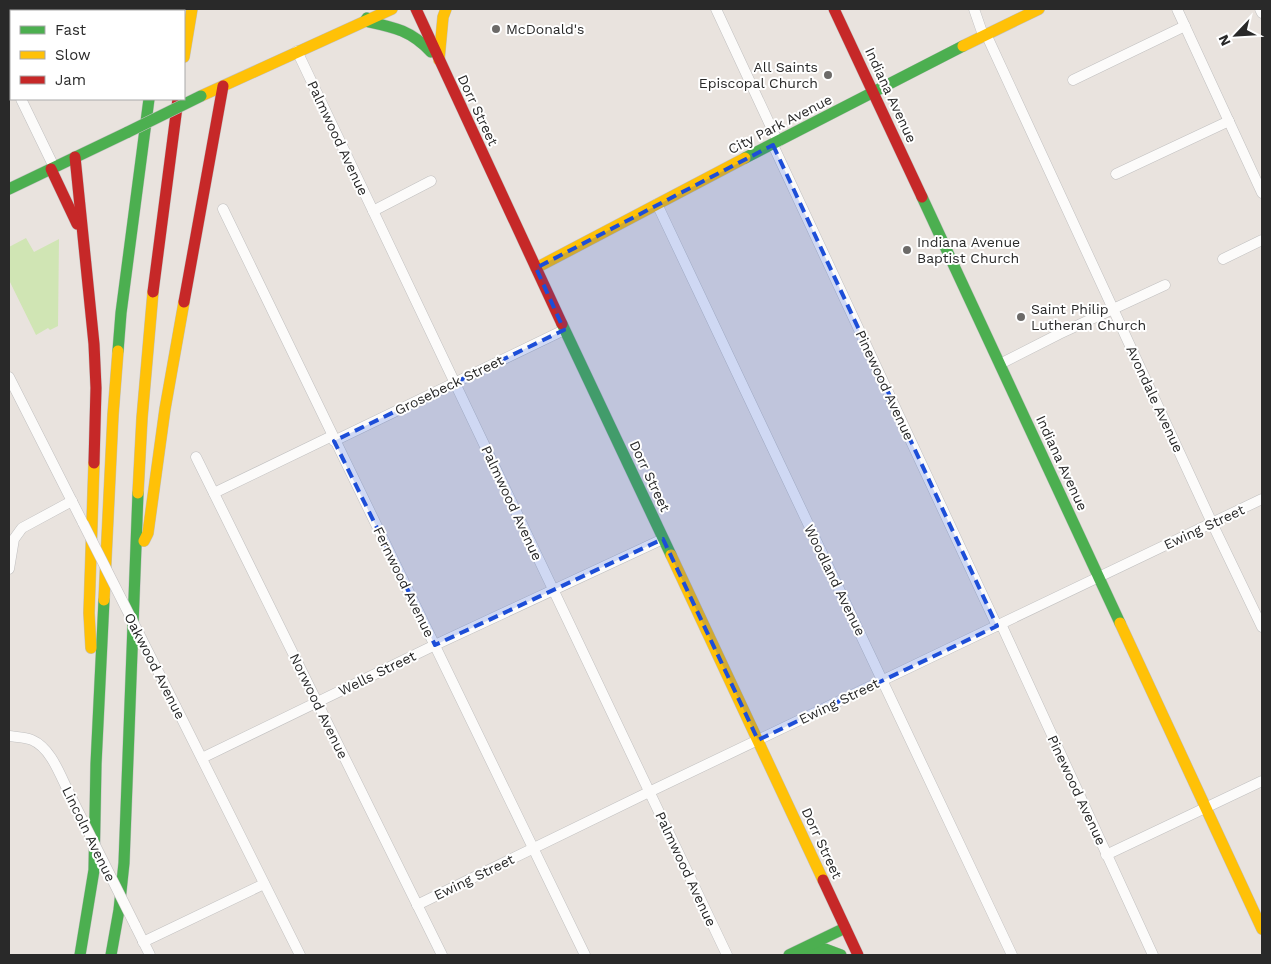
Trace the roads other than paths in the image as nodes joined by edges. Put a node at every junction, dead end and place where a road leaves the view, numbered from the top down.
1 (192, 9) edge
2 (374, 9) edge
3 (392, 9) edge
4 (416, 9) edge
5 (446, 9) edge
6 (716, 9) edge
7 (834, 9) edge
8 (974, 9) edge
9 (1039, 9) edge
10 (1177, 9) edge
11 (1260, 9) edge
12 (1262, 13) edge
13 (365, 21) junction
14 (1185, 26) junction
15 (984, 34) junction
16 (185, 50) edge
17 (297, 52) junction
18 (439, 61) junction
19 (1072, 80) dead end
20 (223, 86) junction
21 (873, 93) junction
22 (22, 100) edge
23 (149, 100) edge
24 (178, 100) edge
25 (1229, 122) junction
26 (776, 143) junction
27 (75, 157) junction
28 (53, 168) junction
29 (1116, 174) dead end
30 (431, 181) dead end
31 (9, 189) edge
32 (1262, 193) edge
33 (657, 204) junction
34 (223, 210) dead end
35 (373, 211) junction
36 (83, 237) junction
37 (1262, 240) edge
38 (1223, 259) dead end
39 (536, 268) junction
40 (1165, 285) dead end
41 (1114, 310) junction
42 (564, 330) junction
43 (1000, 364) junction
44 (9, 377) edge
45 (454, 383) junction
46 (333, 438) junction
47 (196, 457) dead end
48 (214, 493) junction
49 (1262, 499) edge
50 (72, 501) junction
51 (1212, 523) junction
52 (663, 539) junction
53 (136, 561) junction
54 (9, 569) edge
55 (1099, 578) junction
56 (554, 591) junction
57 (999, 625) junction
58 (1262, 627) edge
59 (435, 645) junction
60 (883, 681) junction
61 (317, 702) junction
62 (9, 736) edge
63 (758, 740) junction
64 (202, 758) junction
65 (96, 764) junction
66 (1262, 781) edge
67 (649, 792) junction
68 (1206, 808) junction
69 (533, 848) junction
70 (1106, 855) junction
71 (264, 884) junction
72 (417, 905) junction
73 (845, 928) junction
74 (1262, 929) edge
75 (143, 942) junction
76 (793, 954) edge
77 (80, 955) edge
78 (111, 955) edge
79 (150, 955) edge
80 (300, 955) edge
81 (442, 955) edge
82 (585, 955) edge
83 (727, 955) edge
84 (841, 955) edge
85 (858, 955) edge
86 (1012, 955) edge
87 (1153, 955) edge

1 - 16 main road
2 - 13 main road
3 - 13 main road
4 - 18 main road, Dorr Street
5 - 18 main road
6 - 26 street, Pinewood Avenue
7 - 21 main road, Indiana Avenue
8 - 15 street, Avondale Avenue
9 - 15 main road, City Park Avenue
10 - 14 street
11 - 12 street
13 - 17 main road
13 - 18 main road
14 - 19 street
14 - 25 street
15 - 21 main road, City Park Avenue
15 - 41 street, Avondale Avenue
17 - 20 main road
17 - 35 street, Palmwood Avenue
18 - 39 main road, Dorr Street
20 - 27 main road, bridge
20 - 53 main road
21 - 26 main road, City Park Avenue
21 - 43 main road, Indiana Avenue
22 - 28 street
23 - 65 main road
24 - 53 main road
25 - 29 street
25 - 32 street
26 - 33 main road, City Park Avenue
26 - 57 street, Pinewood Avenue
27 - 28 main road
27 - 36 main road
28 - 31 main road
28 - 36 main road
30 - 35 street
33 - 39 main road, City Park Avenue
33 - 60 street, Woodland Avenue
34 - 46 street, Fernwood Avenue
35 - 45 street, Palmwood Avenue
36 - 65 main road
37 - 38 street
39 - 42 main road, Dorr Street
40 - 41 street
41 - 43 street
41 - 51 street, Avondale Avenue
42 - 45 street, Grosebeck Street
42 - 52 main road, Dorr Street
43 - 55 main road, Indiana Avenue
44 - 50 street, Oakwood Avenue
45 - 46 street, Grosebeck Street
45 - 56 street, Palmwood Avenue
46 - 48 street, Grosebeck Street
46 - 59 street, Fernwood Avenue
47 - 48 street, Norwood Avenue
48 - 61 street, Norwood Avenue
49 - 51 street, Ewing Street
50 - 54 street
50 - 64 street, Oakwood Avenue, bridge
51 - 55 street, Ewing Street
51 - 58 street, Avondale Avenue
52 - 56 street, Wells Street
52 - 63 main road, Dorr Street
53 - 78 main road
55 - 57 street, Ewing Street
55 - 68 main road, Indiana Avenue
56 - 59 street, Wells Street
56 - 67 street, Palmwood Avenue
57 - 60 street, Ewing Street
57 - 70 street, Pinewood Avenue
59 - 61 street, Wells Street
59 - 69 street, Fernwood Avenue
60 - 63 street, Ewing Street
60 - 86 street, Woodland Avenue
61 - 64 street, Wells Street
61 - 72 street, Norwood Avenue
62 - 75 street, Lincoln Avenue, bridge
63 - 67 street, Ewing Street
63 - 73 main road, Dorr Street
64 - 71 street, Oakwood Avenue
65 - 77 main road
66 - 68 street
67 - 69 street, Ewing Street
67 - 83 street, Palmwood Avenue
68 - 70 street
68 - 74 main road, Indiana Avenue
69 - 72 street, Ewing Street
69 - 82 street, Fernwood Avenue
70 - 87 street, Pinewood Avenue
71 - 75 street
71 - 80 street, Oakwood Avenue
72 - 81 street, Norwood Avenue
73 - 76 main road
73 - 85 main road, Dorr Street
75 - 79 street, Lincoln Avenue
76 - 84 main road

